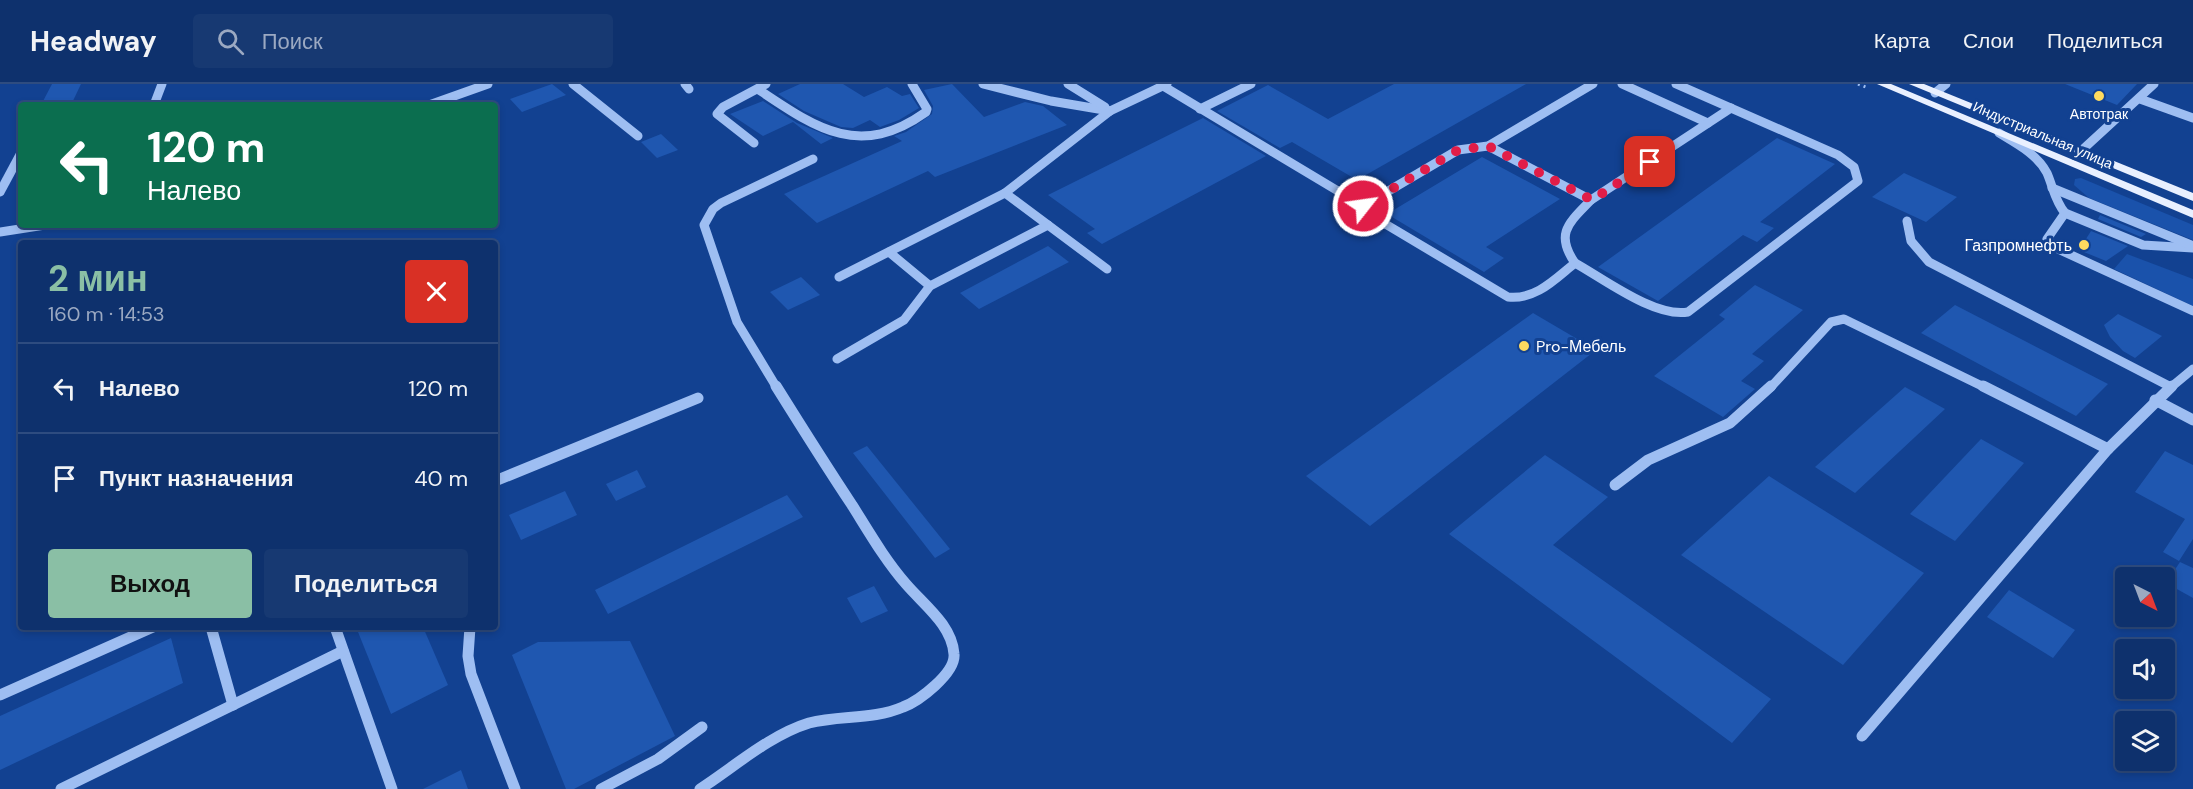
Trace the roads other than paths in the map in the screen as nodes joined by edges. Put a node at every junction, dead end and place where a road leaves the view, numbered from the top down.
1 (162, 84) edge
2 (488, 84) edge
3 (573, 84) edge
4 (912, 84) edge
5 (982, 84) edge
6 (1068, 84) edge
7 (1251, 84) edge
8 (1593, 84) edge
9 (1622, 84) edge
10 (1676, 84) edge
11 (1882, 84) edge
12 (1914, 84) edge
13 (1946, 84) edge
14 (2154, 84) edge
15 (1165, 85) edge
16 (763, 87) edge
17 (1935, 93) junction
18 (2140, 99) junction
19 (155, 102) edge
20 (437, 102) edge
21 (1731, 108) junction
22 (1200, 109) junction
23 (1110, 111) junction
24 (2191, 114) edge
25 (1708, 123) junction
26 (1997, 132) junction
27 (638, 136) dead end
28 (754, 143) dead end
29 (1488, 146) junction
30 (2081, 151) junction
31 (18, 159) edge
32 (813, 159) dead end
33 (2052, 188) junction
34 (0, 192) edge
35 (1005, 193) junction
36 (2193, 197) edge
37 (1592, 200) junction
38 (1363, 206) junction
39 (2065, 213) junction
40 (2193, 214) edge
41 (1907, 221) dead end
42 (1048, 225) junction
43 (27, 228) edge
44 (3, 232) edge
45 (0, 242) edge
46 (2193, 247) edge
47 (889, 252) junction
48 (1575, 263) junction
49 (1107, 269) dead end
50 (839, 277) dead end
51 (930, 286) junction
52 (2193, 311) edge
53 (837, 359) dead end
54 (2193, 369) edge
55 (2171, 387) junction
56 (698, 398) dead end
57 (2155, 400) junction
58 (2193, 420) edge
59 (2108, 449) junction
60 (498, 480) edge
61 (1615, 485) dead end
62 (146, 630) edge
63 (212, 630) edge
64 (335, 630) edge
65 (470, 630) edge
66 (343, 651) junction
67 (0, 695) edge
68 (233, 705) junction
69 (702, 727) dead end
70 (1862, 736) dead end
71 (61, 789) edge
72 (392, 789) edge
73 (515, 789) edge
74 (601, 789) edge
75 (700, 789) edge

1 - 19 lane
2 - 20 lane
3 - 27 lane
4 - 16 lane
5 - 23 lane
6 - 23 lane
7 - 22 lane
8 - 29 lane
9 - 25 lane
10 - 21 lane
11 - 26 main road, Индустриальная улица
12 - 17 main road, Индустриальная улица
13 - 17 lane
14 - 18 lane
15 - 22 lane
15 - 23 lane
16 - 28 lane
17 - 30 main road, Индустриальная улица
18 - 24 lane
18 - 30 lane
21 - 25 lane
21 - 48 lane
22 - 38 lane
23 - 35 lane
25 - 37 lane
26 - 33 lane
26 - 40 main road, Индустриальная улица
29 - 37 lane
29 - 38 lane
30 - 36 main road, Индустриальная улица
31 - 34 lane
32 - 75 lane
33 - 39 lane
33 - 46 lane
35 - 42 lane
35 - 47 lane
37 - 48 lane
38 - 48 lane
39 - 46 lane
39 - 52 lane
41 - 55 lane
42 - 49 lane
42 - 51 lane
43 - 44 lane
44 - 45 lane
47 - 50 lane
47 - 51 lane
51 - 53 lane
54 - 55 lane
55 - 57 lane
56 - 60 lane
57 - 58 lane
57 - 59 lane
59 - 61 lane
59 - 70 lane
62 - 67 lane
63 - 68 lane
64 - 66 lane
65 - 73 lane
66 - 68 lane
66 - 72 lane
68 - 71 lane
69 - 74 lane

